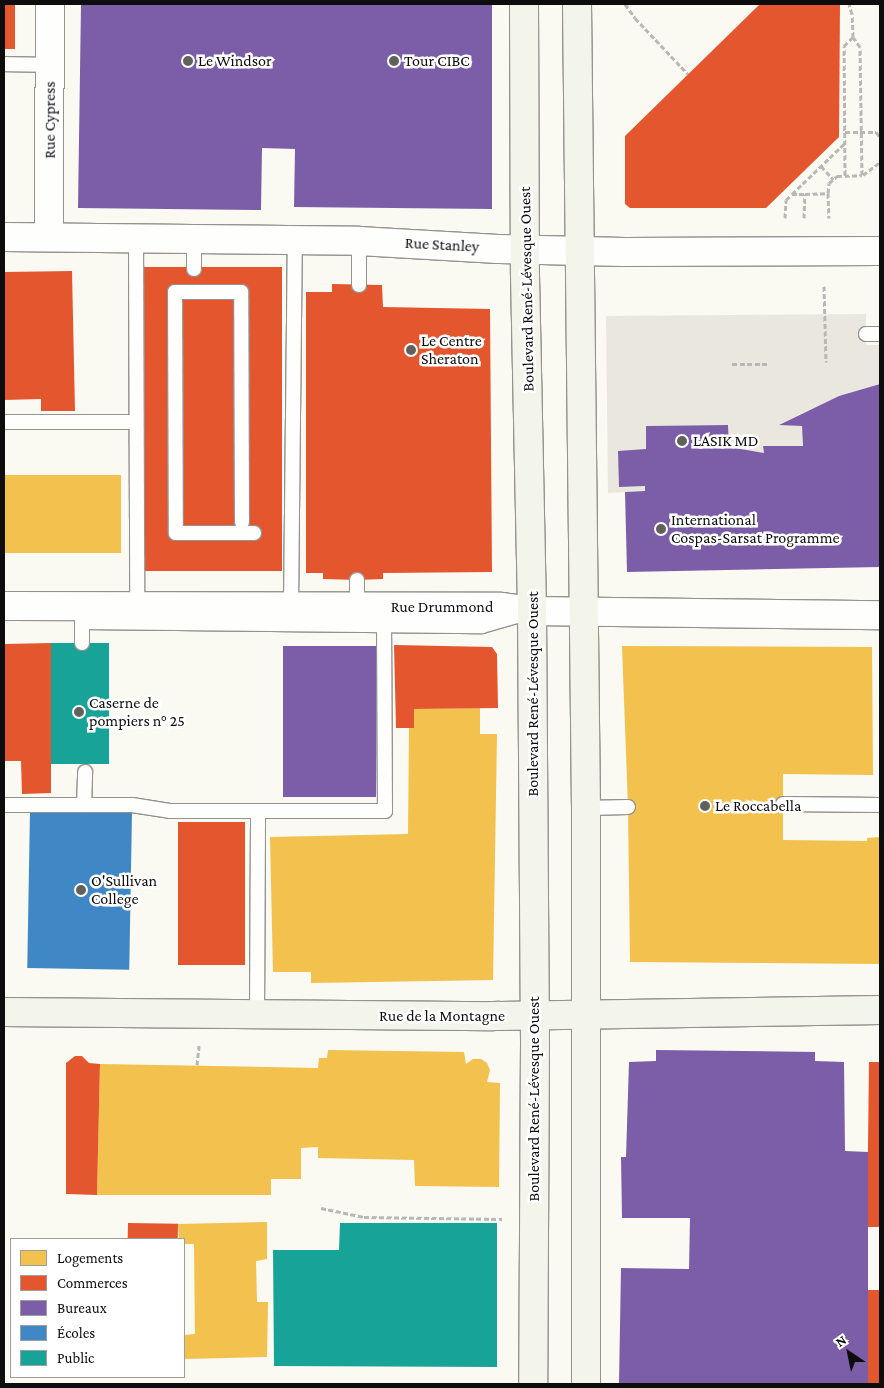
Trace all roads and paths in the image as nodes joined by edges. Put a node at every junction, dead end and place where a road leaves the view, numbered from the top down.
1 (50, 4) edge
2 (524, 4) edge
3 (577, 4) edge
4 (625, 4) edge
5 (849, 4) edge
6 (854, 37) junction
7 (4, 64) edge
8 (50, 65) junction
9 (688, 74) dead end
10 (845, 132) junction
11 (862, 132) junction
12 (880, 137) edge
13 (845, 143) junction
14 (880, 162) edge
15 (821, 166) junction
16 (862, 175) junction
17 (846, 176) junction
18 (833, 180) junction
19 (828, 193) junction
20 (792, 194) junction
21 (805, 194) junction
22 (785, 218) dead end
23 (804, 218) dead end
24 (829, 218) dead end
25 (4, 237) edge
26 (50, 237) junction
27 (136, 237) junction
28 (194, 237) junction
29 (295, 239) junction
30 (359, 241) junction
31 (525, 250) junction
32 (581, 251) junction
33 (880, 251) edge
34 (194, 269) dead end
35 (359, 285) dead end
36 (824, 286) dead end
37 (826, 362) dead end
38 (732, 364) dead end
39 (769, 364) dead end
40 (4, 422) edge
41 (136, 422) junction
42 (242, 522) dead end
43 (254, 533) dead end
44 (357, 580) dead end
45 (4, 606) edge
46 (357, 607) junction
47 (292, 608) junction
48 (532, 611) junction
49 (583, 612) junction
50 (82, 614) junction
51 (137, 615) junction
52 (880, 615) edge
53 (384, 616) junction
54 (82, 643) dead end
55 (85, 772) dead end
56 (783, 804) dead end
57 (880, 804) edge
58 (4, 805) edge
59 (84, 805) junction
60 (628, 807) dead end
61 (586, 808) junction
62 (258, 812) junction
63 (880, 1010) edge
64 (4, 1012) edge
65 (257, 1014) junction
66 (586, 1014) junction
67 (534, 1015) junction
68 (199, 1045) dead end
69 (197, 1065) dead end
70 (321, 1208) dead end
71 (502, 1219) dead end
72 (532, 1384) edge
73 (586, 1384) edge

1 - 8 street, Rue Cypress
2 - 31 main road, Boulevard René-Lévesque Ouest
3 - 32 main road
4 - 9 path
5 - 6 path
6 - 10 path
6 - 11 path
7 - 8 lane
8 - 26 street, Rue Cypress
10 - 11 path
10 - 13 path
11 - 12 path
11 - 16 path
13 - 15 path
13 - 17 path
14 - 16 path
15 - 18 path
15 - 20 path
16 - 17 path
17 - 18 path
18 - 19 path
19 - 21 path
19 - 24 path
20 - 21 path
20 - 22 path
21 - 23 path
25 - 26 street, Rue Stanley
26 - 27 street, Rue Stanley
27 - 28 street, Rue Stanley
27 - 41 lane
28 - 29 street, Rue Stanley
28 - 34 lane
29 - 30 street, Rue Stanley
29 - 47 lane
30 - 31 street, Rue Stanley
30 - 35 lane
31 - 32 street, Rue Stanley
31 - 48 main road, Boulevard René-Lévesque Ouest
32 - 33 street, Rue Stanley
32 - 49 main road
36 - 37 path
38 - 39 path
40 - 41 lane
41 - 51 lane
42 - 43 lane
44 - 46 lane
45 - 50 street, Rue Drummond
46 - 47 street, Rue Drummond
46 - 53 street, Rue Drummond
47 - 51 street, Rue Drummond
48 - 49 street, Rue Drummond
48 - 53 street, Rue Drummond
48 - 67 main road, Boulevard René-Lévesque Ouest
49 - 52 street, Rue Drummond
49 - 61 main road
50 - 51 street, Rue Drummond
50 - 54 lane
51 - 53 lane
53 - 62 lane
55 - 59 lane
56 - 57 lane
58 - 59 lane
59 - 62 lane
60 - 61 lane
61 - 66 main road
62 - 65 lane
63 - 66 main road, Rue de la Montagne
64 - 65 main road, Rue de la Montagne
65 - 67 main road, Rue de la Montagne
66 - 67 main road, Rue de la Montagne
66 - 73 main road
67 - 72 main road, Boulevard René-Lévesque Ouest
68 - 69 path
70 - 71 path

